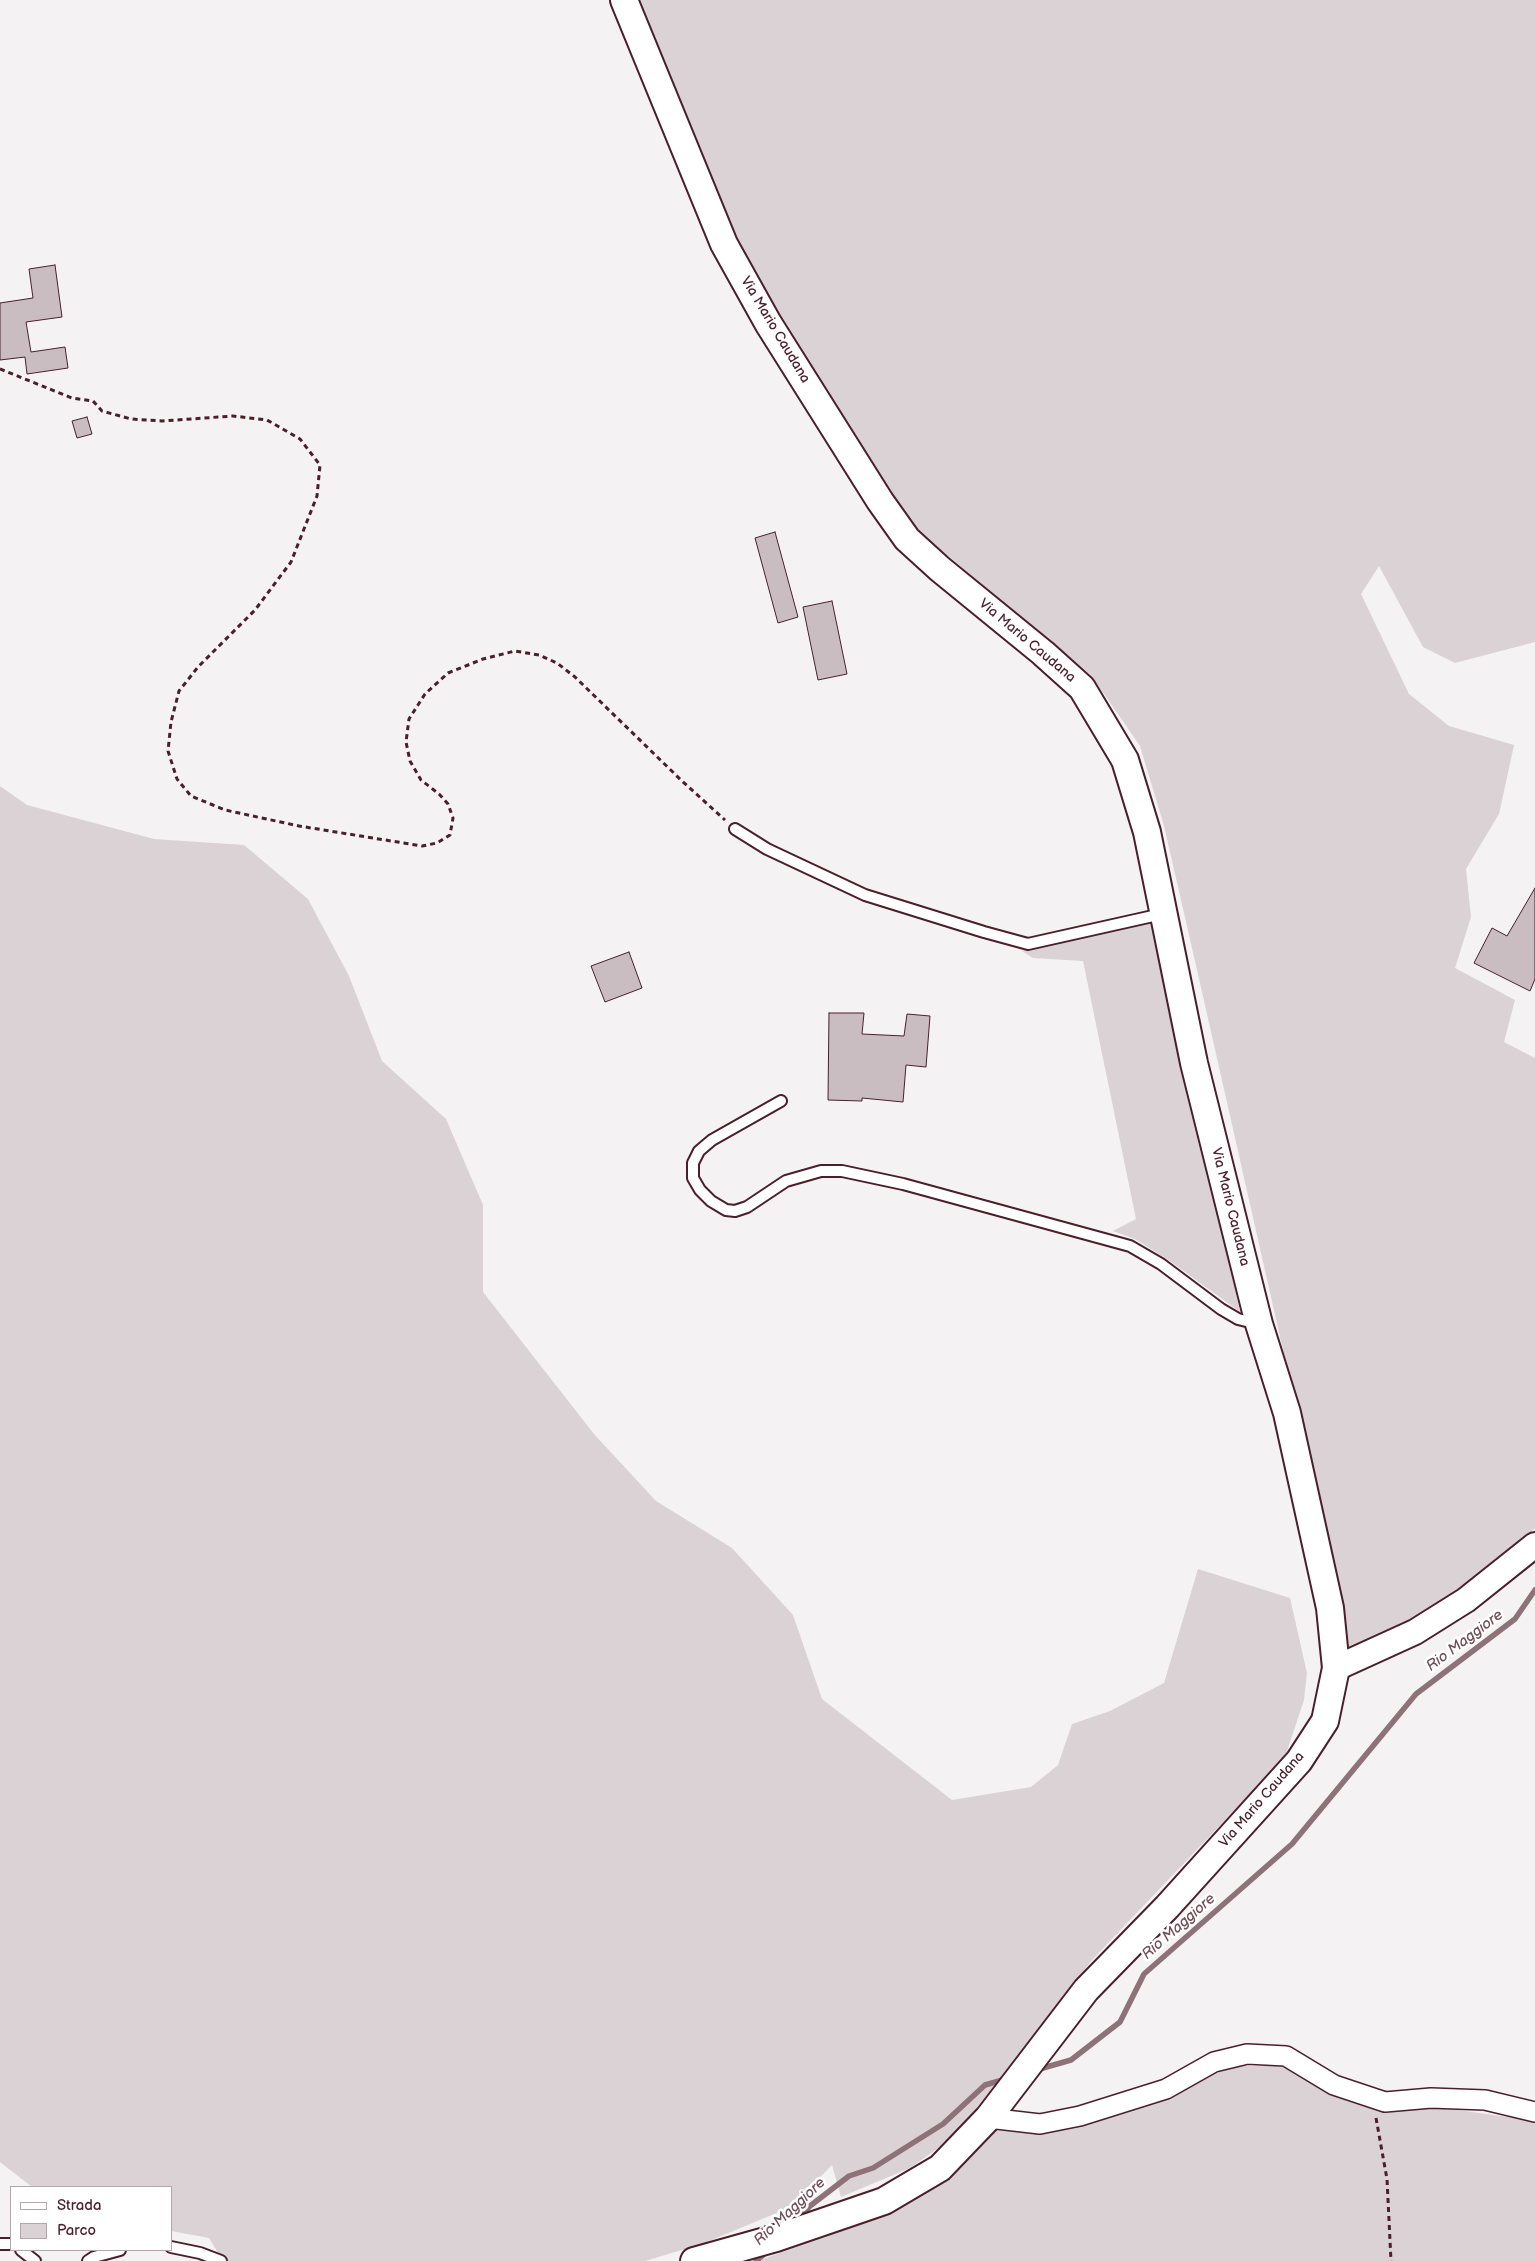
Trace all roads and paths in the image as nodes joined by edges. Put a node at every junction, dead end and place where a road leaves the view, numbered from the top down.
1 (624, 0) edge
2 (0, 369) edge
3 (735, 828) joint
4 (1163, 914) junction
5 (782, 1101) dead end
6 (1259, 1324) junction
7 (1535, 1545) edge
8 (1336, 1668) junction
9 (1365, 2095) junction
10 (1535, 2112) edge
11 (988, 2118) junction
12 (172, 2247) edge
13 (22, 2251) edge
14 (116, 2251) edge
15 (35, 2261) edge
16 (88, 2261) edge
17 (221, 2261) edge
18 (694, 2261) edge
19 (1391, 2261) edge

1 - 4 main road, Via Mario Caudana
2 - 3 path
3 - 4 lane
4 - 6 main road, Via Mario Caudana
5 - 6 lane
6 - 8 main road, Via Mario Caudana
7 - 8 street
8 - 11 main road, Via Mario Caudana
9 - 10 street
9 - 11 street
9 - 19 path
11 - 18 main road, Via Mario Caudana
12 - 17 lane
13 - 15 lane
14 - 16 lane

